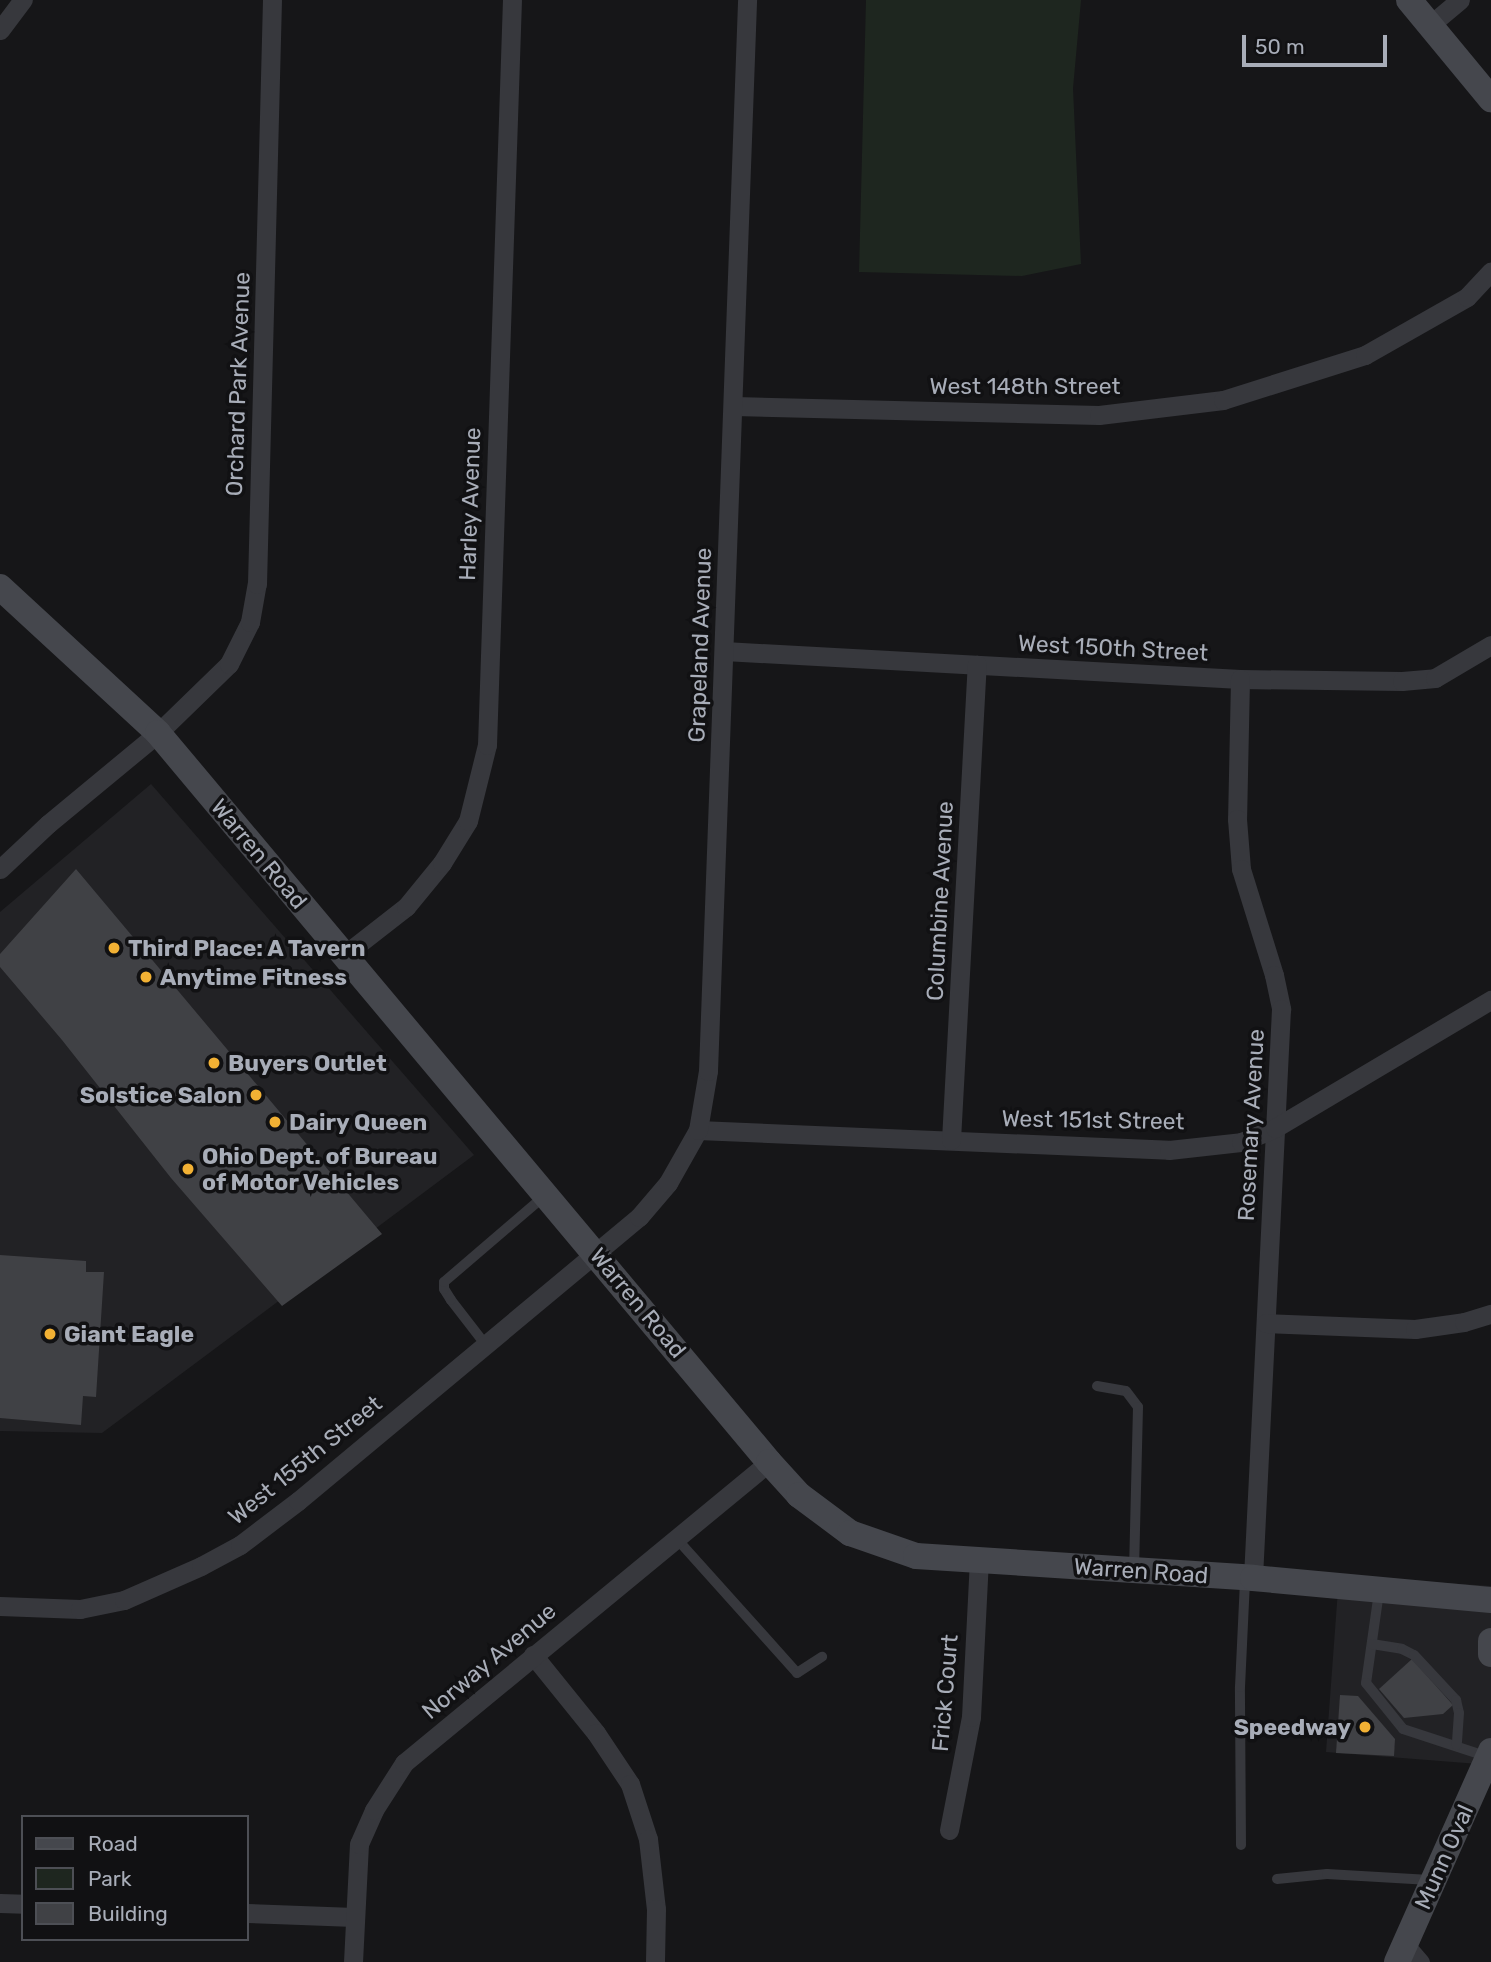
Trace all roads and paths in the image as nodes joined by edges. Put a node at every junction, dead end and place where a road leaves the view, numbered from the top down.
1 (23, 0) edge
2 (272, 0) edge
3 (512, 0) edge
4 (747, 0) edge
5 (1409, 0) edge
6 (1460, 0) edge
7 (1430, 25) junction
8 (0, 30) edge
9 (1491, 99) edge
10 (1491, 271) edge
11 (734, 406) junction
12 (0, 587) edge
13 (1491, 645) edge
14 (724, 651) junction
15 (977, 664) junction
16 (1240, 679) junction
17 (158, 733) junction
18 (0, 869) edge
19 (343, 956) junction
20 (1491, 1000) edge
21 (1275, 1128) junction
22 (698, 1130) junction
23 (951, 1140) junction
24 (546, 1194) junction
25 (596, 1252) junction
26 (1491, 1314) edge
27 (1266, 1323) junction
28 (485, 1344) junction
29 (1097, 1386) dead end
30 (769, 1462) junction
31 (676, 1538) junction
32 (979, 1560) junction
33 (1134, 1571) junction
34 (1249, 1578) junction
35 (1379, 1590) junction
36 (1491, 1600) edge
37 (0, 1606) edge
38 (1491, 1641) edge
39 (1372, 1644) junction
40 (1491, 1654) edge
41 (533, 1655) junction
42 (822, 1657) dead end
43 (1457, 1745) junction
44 (1490, 1754) edge
45 (949, 1830) dead end
46 (1241, 1845) dead end
47 (1277, 1879) dead end
48 (1434, 1881) junction
49 (0, 1903) edge
50 (21, 1904) edge
51 (248, 1913) edge
52 (354, 1917) junction
53 (1408, 1956) edge
54 (353, 1962) edge
55 (655, 1962) edge

1 - 8 street
2 - 17 street, Orchard Park Avenue
3 - 19 street, Harley Avenue
4 - 11 street, Grapeland Avenue
5 - 7 main road
6 - 7 street
7 - 9 main road
10 - 11 street, West 148th Street
11 - 14 street, Grapeland Avenue
12 - 17 main road, Warren Road
13 - 16 street, West 150th Street
14 - 15 street, West 150th Street
14 - 22 street, Grapeland Avenue
15 - 16 street, West 150th Street
15 - 23 street, Columbine Avenue
16 - 21 street, Rosemary Avenue
17 - 18 street, Orchard Park Avenue
17 - 19 main road, Warren Road
19 - 24 main road, Warren Road
20 - 21 street, West 151st Street
21 - 23 street, West 151st Street
21 - 27 street, Rosemary Avenue
22 - 23 street, West 151st Street
22 - 25 street, Grapeland Avenue
24 - 25 main road, Warren Road
24 - 28 lane
25 - 28 street, West 155th Street
25 - 30 main road, Warren Road
26 - 27 street
27 - 34 street, Rosemary Avenue
28 - 37 street, West 155th Street
29 - 33 lane
30 - 31 street, Norway Avenue
30 - 32 main road, Warren Road
31 - 41 street, Norway Avenue
31 - 42 lane
32 - 33 main road, Warren Road
32 - 45 street, Frick Court
33 - 34 main road, Warren Road
34 - 35 main road, Warren Road
34 - 46 lane
35 - 36 main road, Warren Road
35 - 39 lane
38 - 40 main road
39 - 43 lane
39 - 43 lane
41 - 52 street, Norway Avenue
41 - 55 street
43 - 44 lane
44 - 48 main road, Munn Oval
47 - 48 lane
48 - 53 main road, Munn Oval
49 - 50 street
51 - 52 street
52 - 54 street, Norway Avenue

